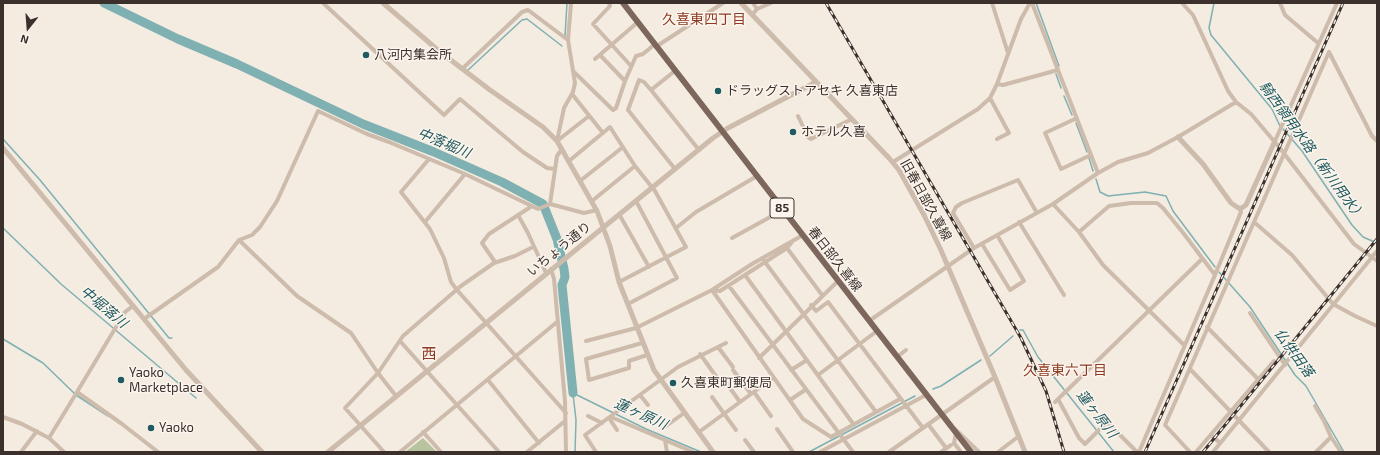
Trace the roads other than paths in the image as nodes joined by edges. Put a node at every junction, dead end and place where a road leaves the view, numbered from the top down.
1 (323, 3) edge
2 (383, 3) edge
3 (571, 3) edge
4 (609, 3) edge
5 (623, 3) edge
6 (723, 3) edge
7 (741, 3) edge
8 (753, 3) edge
9 (771, 3) edge
10 (992, 3) edge
11 (1031, 3) edge
12 (1182, 3) edge
13 (1280, 3) edge
14 (1337, 3) edge
15 (757, 10) junction
16 (752, 15) junction
17 (638, 22) junction
18 (568, 40) junction
19 (1318, 43) junction
20 (612, 44) junction
21 (656, 45) junction
22 (1008, 52) junction
23 (600, 55) junction
24 (595, 59) dead end
25 (631, 66) junction
26 (462, 69) junction
27 (676, 70) junction
28 (1058, 70) junction
29 (574, 72) junction
30 (625, 81) junction
31 (816, 82) junction
32 (997, 84) junction
33 (651, 90) junction
34 (572, 94) junction
35 (990, 98) junction
36 (1236, 102) junction
37 (589, 116) junction
38 (798, 116) dead end
39 (1077, 118) junction
40 (852, 119) junction
41 (722, 132) junction
42 (603, 133) junction
43 (1178, 137) junction
44 (996, 139) dead end
45 (1377, 141) edge
46 (557, 142) junction
47 (1274, 143) junction
48 (3, 148) edge
49 (623, 148) junction
50 (562, 149) junction
51 (699, 150) junction
52 (1091, 154) junction
53 (1285, 155) junction
54 (428, 159) junction
55 (569, 161) junction
56 (893, 162) junction
57 (635, 166) junction
58 (555, 169) junction
59 (675, 169) junction
60 (1098, 173) junction
61 (465, 174) junction
62 (757, 176) junction
63 (580, 181) junction
64 (652, 187) junction
65 (592, 201) junction
66 (636, 201) junction
67 (550, 204) junction
68 (1053, 204) junction
69 (532, 206) junction
70 (1240, 209) junction
71 (596, 210) junction
72 (783, 210) junction
73 (1037, 213) junction
74 (619, 214) junction
75 (518, 215) junction
76 (424, 222) junction
77 (1019, 222) junction
78 (1254, 222) junction
79 (604, 227) junction
80 (676, 228) junction
81 (1079, 232) junction
82 (803, 235) junction
83 (997, 235) junction
84 (732, 238) dead end
85 (239, 240) junction
86 (792, 242) junction
87 (982, 244) junction
88 (534, 247) junction
89 (788, 248) junction
90 (974, 248) junction
91 (1377, 251) edge
92 (1372, 257) junction
93 (666, 258) junction
94 (762, 258) junction
95 (1202, 259) junction
96 (1377, 261) edge
97 (496, 262) junction
98 (766, 262) junction
99 (748, 266) junction
100 (649, 267) junction
101 (948, 267) junction
102 (551, 269) junction
103 (750, 272) junction
104 (546, 274) junction
105 (745, 275) junction
106 (1215, 275) junction
107 (838, 281) junction
108 (619, 282) junction
109 (729, 286) junction
110 (457, 290) junction
111 (712, 290) junction
112 (822, 295) junction
113 (1064, 295) dead end
114 (628, 304) junction
115 (1334, 304) junction
116 (812, 305) junction
117 (133, 306) junction
118 (1149, 311) junction
119 (803, 313) junction
120 (1250, 313) dead end
121 (144, 319) junction
122 (869, 321) junction
123 (557, 322) junction
124 (486, 323) junction
125 (1377, 326) edge
126 (636, 328) junction
127 (1207, 328) junction
128 (877, 331) junction
129 (786, 332) junction
130 (400, 341) junction
131 (586, 341) dead end
132 (726, 342) dead end
133 (642, 343) junction
134 (773, 345) junction
135 (860, 345) junction
136 (1184, 345) junction
137 (718, 347) junction
138 (906, 350) dead end
139 (700, 354) junction
140 (647, 355) junction
141 (516, 356) junction
142 (897, 357) junction
143 (759, 358) junction
144 (807, 360) junction
145 (838, 360) junction
146 (1274, 361) dead end
147 (1286, 363) junction
148 (1190, 369) junction
149 (791, 370) junction
150 (427, 372) junction
151 (378, 374) junction
152 (818, 375) junction
153 (995, 376) junction
154 (773, 378) junction
155 (718, 379) dead end
156 (1258, 379) junction
157 (488, 380) junction
158 (661, 380) junction
159 (727, 384) dead end
160 (805, 390) junction
161 (77, 392) junction
162 (752, 393) junction
163 (640, 395) junction
164 (926, 395) junction
165 (396, 396) junction
166 (712, 397) dead end
167 (790, 400) junction
168 (740, 402) junction
169 (903, 403) junction
170 (457, 405) junction
171 (648, 405) dead end
172 (1314, 406) dead end
173 (684, 412) junction
174 (876, 412) junction
175 (1230, 412) junction
176 (566, 413) junction
177 (724, 414) junction
178 (941, 414) junction
179 (588, 416) dead end
180 (612, 416) junction
181 (771, 416) dead end
182 (3, 417) edge
183 (565, 421) junction
184 (1239, 421) junction
185 (602, 423) junction
186 (928, 424) junction
187 (854, 425) junction
188 (360, 426) junction
189 (951, 427) junction
190 (923, 428) junction
191 (662, 429) dead end
192 (777, 429) dead end
193 (617, 430) dead end
194 (736, 430) dead end
195 (37, 431) junction
196 (423, 432) junction
197 (698, 432) junction
198 (956, 433) junction
199 (1211, 435) junction
200 (841, 436) junction
201 (1019, 436) junction
202 (1331, 437) junction
203 (49, 438) junction
204 (665, 440) junction
205 (745, 440) dead end
206 (539, 443) junction
207 (1220, 443) junction
208 (951, 445) dead end
209 (946, 448) junction
210 (823, 451) edge
211 (21, 452) edge
212 (64, 452) edge
213 (158, 452) edge
214 (262, 452) edge
215 (328, 452) edge
216 (384, 452) edge
217 (400, 452) edge
218 (441, 452) edge
219 (499, 452) edge
220 (527, 452) edge
221 (566, 452) edge
222 (596, 452) edge
223 (667, 452) edge
224 (693, 452) edge
225 (713, 452) edge
226 (754, 452) edge
227 (793, 452) edge
228 (853, 452) edge
229 (889, 452) edge
230 (941, 452) edge
231 (961, 452) edge
232 (971, 452) edge
233 (979, 452) edge
234 (998, 452) edge
235 (1025, 452) edge
236 (1138, 452) edge
237 (1190, 452) edge
238 (1196, 452) edge
239 (1213, 452) edge
240 (1269, 452) edge
241 (1316, 452) edge
242 (1341, 452) edge

1 - 58 street
2 - 26 street
3 - 18 street
4 - 20 street
5 - 17 main road, 春日部久喜線 / 85
6 - 21 street
7 - 16 street, 旧春日部久喜線
8 - 15 street
9 - 15 street
10 - 22 street
11 - 22 street
11 - 28 street
12 - 36 street
13 - 19 street
14 - 19 street
15 - 16 street
16 - 31 street, 旧春日部久喜線
17 - 20 street
17 - 21 main road, 春日部久喜線 / 85
18 - 26 street
18 - 29 street
19 - 47 street
20 - 23 street
20 - 25 street
21 - 25 street
21 - 27 main road, 春日部久喜線 / 85
22 - 32 street
23 - 24 street
23 - 30 street
25 - 30 street
26 - 46 street
27 - 33 street
27 - 41 main road, 春日部久喜線 / 85
28 - 32 street
28 - 39 street
29 - 30 street
29 - 34 street
31 - 40 street, 旧春日部久喜線
31 - 41 street, いちょう通り
32 - 35 street
33 - 51 street
33 - 59 street
34 - 37 street
34 - 46 street
35 - 44 street
35 - 56 street
36 - 43 street
36 - 47 street
37 - 42 street
37 - 46 street
38 - 40 street
39 - 52 street
39 - 52 street
40 - 56 street, 旧春日部久喜線
41 - 51 street, いちょう通り
41 - 62 main road, 春日部久喜線 / 85
42 - 49 street
42 - 55 street
43 - 60 street
43 - 70 street
45 - 53 street
46 - 50 street
47 - 53 street
47 - 70 street
48 - 117 street
49 - 57 street
49 - 63 street
50 - 55 street
50 - 58 street
51 - 59 street, いちょう通り
52 - 60 street
53 - 78 street
53 - 92 street
54 - 61 street
54 - 76 street
54 - 85 street
55 - 63 street
56 - 101 street, 旧春日部久喜線
57 - 64 street
57 - 65 street
58 - 67 street
59 - 64 street, いちょう通り
60 - 68 street
61 - 69 street
61 - 76 street
62 - 72 main road, 春日部久喜線 / 85
62 - 80 street
63 - 65 street
64 - 66 street, いちょう通り
64 - 80 street
65 - 71 street
66 - 74 street, いちょう通り
66 - 93 street
67 - 69 street
67 - 71 street
68 - 73 street
68 - 81 street
69 - 75 street
70 - 106 street
71 - 79 street
72 - 82 main road, 春日部久喜線 / 85
72 - 84 street
73 - 77 street
73 - 90 street
74 - 79 street, いちょう通り
74 - 100 street
75 - 88 street
75 - 97 street
76 - 110 street
77 - 83 street
77 - 113 street
78 - 115 street
78 - 127 street
79 - 102 street, いちょう通り
79 - 108 street
80 - 93 street
81 - 95 street
81 - 118 street
82 - 86 street
82 - 107 main road, 春日部久喜線 / 85
83 - 87 street
83 - 87 street
85 - 121 street
85 - 151 street
86 - 89 street
86 - 94 street
87 - 90 street
88 - 97 street
88 - 104 street
89 - 98 street
89 - 112 street
90 - 101 street
91 - 92 street
92 - 96 street
92 - 115 street
93 - 100 street
93 - 114 street
94 - 98 street
94 - 99 street
95 - 106 street
95 - 118 street
97 - 110 street
98 - 103 street
98 - 119 street
99 - 103 street
99 - 111 street
100 - 108 street
101 - 122 street
101 - 153 street, 旧春日部久喜線
102 - 104 street, いちょう通り
102 - 123 street
103 - 105 street
104 - 124 street, いちょう通り
105 - 109 street
105 - 129 street
106 - 136 street
107 - 112 street
107 - 122 main road, 春日部久喜線 / 85
108 - 114 street
109 - 111 street
109 - 134 street
110 - 124 street
110 - 130 street
111 - 126 street
111 - 143 street
112 - 116 street
114 - 126 street
115 - 125 street
115 - 147 street
116 - 119 street
116 - 135 street
117 - 121 street
117 - 161 street
118 - 136 street
118 - 236 street
119 - 129 street
119 - 145 street
120 - 147 street
121 - 214 street
122 - 128 main road, 春日部久喜線 / 85
123 - 141 street
123 - 176 street
124 - 141 street
124 - 150 street, いちょう通り
126 - 131 street
126 - 133 street
127 - 148 street
127 - 156 street
128 - 135 street
128 - 142 main road, 春日部久喜線 / 85
129 - 134 street
129 - 144 street
130 - 150 street
130 - 151 street
132 - 137 street
133 - 140 street
133 - 140 street
134 - 143 street
134 - 149 street
135 - 145 street
135 - 169 street
136 - 236 street
137 - 139 street
137 - 162 street
138 - 142 street
139 - 155 street
139 - 158 street
140 - 158 street
141 - 157 street
141 - 176 street
142 - 164 main road, 春日部久喜線 / 85
143 - 154 street
144 - 149 street
144 - 152 street
145 - 152 street
145 - 174 street
146 - 156 street
147 - 184 street
148 - 175 street
148 - 237 street
149 - 160 street
150 - 165 street, いちょう通り
150 - 170 street
151 - 165 street
151 - 188 street
152 - 187 street
153 - 178 street
153 - 201 street, 旧春日部久喜線
154 - 162 street
154 - 167 street
156 - 175 street
157 - 170 street
157 - 206 street
158 - 163 street
158 - 173 street
159 - 168 street
160 - 167 street
160 - 200 street
161 - 203 street
161 - 213 street
162 - 168 street
162 - 181 street
163 - 171 street
163 - 180 street
164 - 169 street
164 - 178 main road, 春日部久喜線 / 85
165 - 188 street, いちょう通り
166 - 177 street
167 - 200 street
168 - 177 street
169 - 174 street
169 - 190 street
169 - 200 street
170 - 196 street
170 - 219 street
172 - 202 street
173 - 191 street
173 - 197 street
174 - 187 street
175 - 184 street
175 - 199 street
176 - 183 street
177 - 194 street
177 - 197 street
178 - 186 street
178 - 189 main road, 春日部久喜線 / 85
179 - 185 street
180 - 185 street
180 - 193 street
180 - 204 street
182 - 195 street
183 - 206 street
183 - 221 street
184 - 207 street
184 - 240 street
185 - 222 street
186 - 190 street
186 - 209 street
187 - 200 street
188 - 215 street, いちょう通り
188 - 216 street
189 - 198 main road, 春日部久喜線 / 85
189 - 233 street
190 - 229 street
192 - 227 street
195 - 203 street
195 - 211 street
196 - 217 street
196 - 218 street
197 - 225 street
198 - 231 street
198 - 232 main road, 春日部久喜線 / 85
199 - 207 street
199 - 238 street
200 - 210 street
200 - 228 street
201 - 234 street
201 - 235 street, 旧春日部久喜線
202 - 241 street
202 - 242 street
203 - 212 street
204 - 223 street
204 - 224 street
205 - 226 street
206 - 220 street
207 - 239 street
208 - 209 street
209 - 230 street

